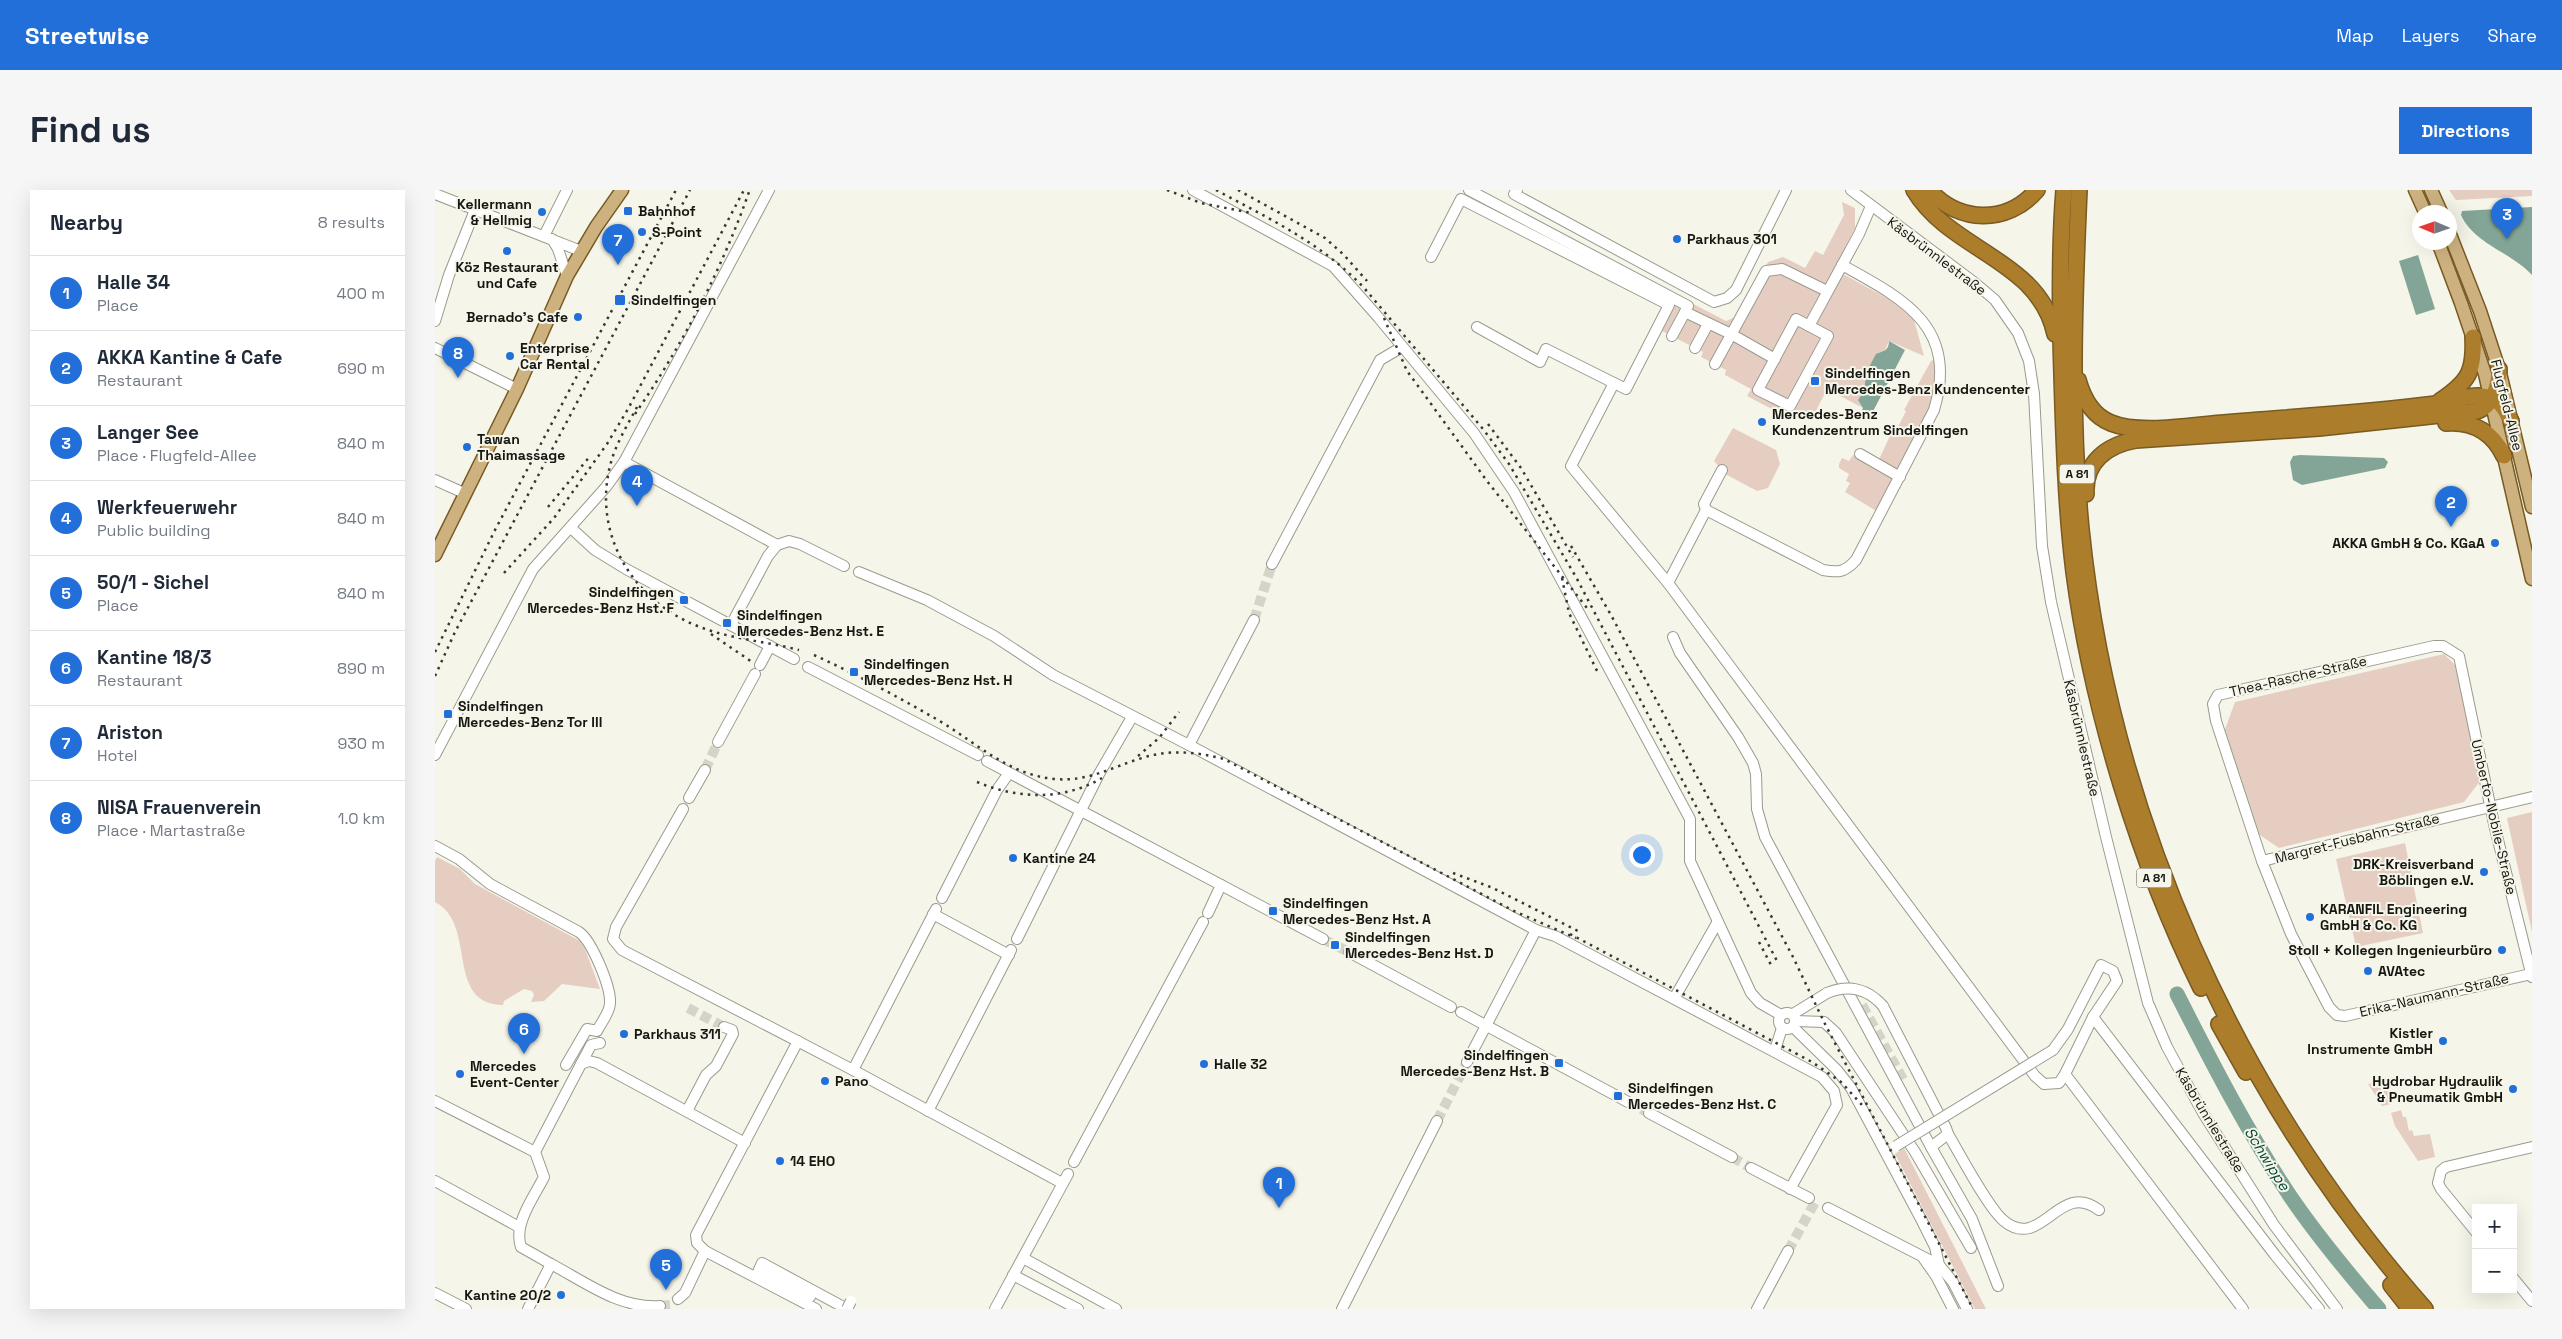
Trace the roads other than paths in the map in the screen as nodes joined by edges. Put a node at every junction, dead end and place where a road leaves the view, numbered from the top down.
1 (567, 190) edge
2 (622, 190) edge
3 (769, 190) edge
4 (1193, 190) edge
5 (1469, 190) edge
6 (1517, 190) edge
7 (1786, 190) edge
8 (1851, 190) edge
9 (1914, 190) edge
10 (1929, 190) edge
11 (2037, 190) edge
12 (2064, 190) edge
13 (2079, 190) edge
14 (2415, 190) edge
15 (2431, 190) edge
16 (435, 194) edge
17 (2422, 205) edge
18 (2438, 205) edge
19 (1871, 206) junction
20 (475, 210) junction
21 (548, 237) junction
22 (2441, 250) edge
23 (2456, 250) edge
24 (581, 251) junction
25 (1431, 257) dead end
26 (1842, 265) junction
27 (567, 276) junction
28 (1827, 291) junction
29 (1685, 312) junction
30 (435, 321) edge
31 (1708, 324) junction
32 (1809, 326) junction
33 (1477, 327) dead end
34 (1731, 334) junction
35 (1672, 336) dead end
36 (2473, 337) junction
37 (1402, 347) junction
38 (435, 348) edge
39 (1695, 348) dead end
40 (2073, 356) junction
41 (1775, 360) junction
42 (1715, 364) dead end
43 (2499, 369) junction
44 (1614, 383) junction
45 (2062, 385) junction
46 (517, 388) junction
47 (2491, 398) junction
48 (2436, 404) junction
49 (2511, 421) junction
50 (2319, 428) junction
51 (1859, 454) dead end
52 (2504, 456) junction
53 (624, 462) junction
54 (1722, 470) dead end
55 (1900, 477) junction
56 (435, 480) edge
57 (464, 493) junction
58 (2532, 507) edge
59 (1706, 510) junction
60 (571, 528) junction
61 (777, 545) junction
62 (435, 555) edge
63 (1272, 564) tunnel mouth
64 (844, 566) dead end
65 (859, 572) dead end
66 (2532, 579) edge
67 (1668, 583) junction
68 (2089, 591) junction
69 (1255, 620) tunnel mouth
70 (731, 625) junction
71 (1673, 637) dead end
72 (770, 646) junction
73 (2459, 656) joint
74 (794, 659) dead end
75 (808, 667) dead end
76 (1132, 717) junction
77 (718, 742) tunnel mouth
78 (1189, 745) junction
79 (435, 755) edge
80 (978, 755) dead end
81 (987, 761) dead end
82 (705, 770) tunnel mouth
83 (1009, 773) junction
84 (2532, 797) edge
85 (689, 798) dead end
86 (2491, 807) junction
87 (683, 809) dead end
88 (1082, 812) junction
89 (435, 846) edge
90 (2262, 861) junction
91 (1221, 885) junction
92 (941, 898) dead end
93 (1717, 923) junction
94 (1536, 930) junction
95 (1017, 938) dead end
96 (1323, 939) tunnel mouth
97 (1349, 952) tunnel mouth
98 (2532, 975) edge
99 (1675, 997) junction
100 (1451, 1007) dead end
101 (1461, 1012) dead end
102 (2337, 1014) joint
103 (2093, 1017) junction
104 (1791, 1023) junction
105 (1484, 1026) junction
106 (724, 1027) dead end
107 (798, 1042) junction
108 (600, 1043) dead end
109 (1775, 1050) junction
110 (1467, 1062) tunnel mouth
111 (581, 1064) junction
112 (566, 1065) dead end
113 (853, 1070) junction
114 (2065, 1074) junction
115 (1905, 1083) tunnel mouth
116 (435, 1101) edge
117 (1628, 1102) tunnel mouth
118 (687, 1111) junction
119 (928, 1111) junction
120 (1649, 1113) tunnel mouth
121 (1917, 1119) junction
122 (1437, 1121) tunnel mouth
123 (1948, 1134) junction
124 (745, 1143) junction
125 (1931, 1147) junction
126 (2532, 1147) edge
127 (535, 1152) junction
128 (1886, 1152) junction
129 (1732, 1157) tunnel mouth
130 (1074, 1162) dead end
131 (1751, 1168) tunnel mouth
132 (1068, 1174) dead end
133 (435, 1181) edge
134 (1063, 1183) junction
135 (1790, 1189) junction
136 (1809, 1198) dead end
137 (1828, 1208) dead end
138 (2099, 1210) dead end
139 (519, 1227) junction
140 (2472, 1227) edge
141 (1971, 1248) dead end
142 (705, 1250) junction
143 (1788, 1251) tunnel mouth
144 (1023, 1258) junction
145 (1923, 1258) junction
146 (551, 1264) junction
147 (1939, 1265) junction
148 (759, 1270) junction
149 (1013, 1275) junction
150 (2517, 1283) edge
151 (1999, 1286) dead end
152 (435, 1293) edge
153 (678, 1299) tunnel mouth
154 (2532, 1301) edge
155 (455, 1306) edge
156 (660, 1306) dead end
157 (848, 1306) edge
158 (466, 1309) edge
159 (528, 1309) edge
160 (816, 1309) edge
161 (833, 1309) edge
162 (995, 1309) edge
163 (1077, 1309) edge
164 (1116, 1309) edge
165 (1342, 1309) edge
166 (1757, 1309) edge
167 (1953, 1309) edge
168 (1967, 1309) edge
169 (2243, 1309) edge
170 (2319, 1309) edge
171 (2337, 1309) edge
172 (2410, 1309) edge
173 (2425, 1309) edge

1 - 21 street
2 - 24 main road
3 - 53 street
4 - 37 street
5 - 29 street
6 - 7 street
8 - 19 street, Käsbrünnlestraße
9 - 45 highway
10 - 11 highway
12 - 45 highway, A 81
13 - 40 highway, A 81
14 - 17 main road
15 - 18 main road
16 - 20 street
19 - 26 street
19 - 171 street, Käsbrünnlestraße
20 - 21 street
20 - 30 street
21 - 24 street
21 - 27 street
22 - 36 main road, Flugfeld-Allee
23 - 43 main road, Flugfeld-Allee
24 - 27 main road
25 - 44 street
26 - 28 street
26 - 55 street
27 - 46 main road
28 - 32 street
28 - 34 street
29 - 31 street
29 - 35 street
31 - 34 street
31 - 39 street
32 - 41 street
32 - 41 street
33 - 44 street
34 - 41 street
34 - 42 street
36 - 47 main road, Flugfeld-Allee
36 - 48 highway
37 - 63 street
37 - 93 street
38 - 46 street
40 - 48 highway
40 - 68 highway, A 81
43 - 47 highway
43 - 49 main road, Flugfeld-Allee
44 - 67 street
45 - 172 highway, A 81
46 - 57 main road
47 - 48 highway
47 - 49 highway
47 - 50 highway
47 - 52 main road, Flugfeld-Allee
49 - 58 main road, Flugfeld-Allee
50 - 52 highway
50 - 68 highway
51 - 55 street
52 - 66 main road, Flugfeld-Allee
53 - 60 street
53 - 61 street
54 - 59 street
55 - 59 street
56 - 57 street
57 - 62 main road
59 - 67 street
60 - 70 street
60 - 79 street
61 - 64 street
61 - 70 street
65 - 76 street
67 - 114 street
68 - 173 highway, A 81
69 - 78 street
70 - 72 street
71 - 121 street
72 - 74 street
72 - 77 street
73 - 86 street, Umberto-Nobile-Straße
73 - 90 street, Thea-Rasche-Straße
75 - 80 street
76 - 78 street
76 - 88 street
78 - 94 street
81 - 83 street
82 - 85 street
83 - 88 street
83 - 92 street
84 - 86 street, Margret-Fusbahn-Straße
86 - 90 street, Margret-Fusbahn-Straße
86 - 98 street, Umberto-Nobile-Straße
87 - 107 street
88 - 91 street
88 - 95 street
89 - 112 street
90 - 102 street, Margret-Fusbahn-Straße
91 - 96 street
91 - 130 street
93 - 99 street
93 - 104 street
94 - 99 street
94 - 105 street
97 - 100 street
98 - 102 street, Erika-Naumann-Straße
99 - 109 street
101 - 105 street
103 - 114 street
103 - 128 street, bridge
103 - 170 street
104 - 109 street
104 - 123 street, bridge
104 - 128 street
104 - 141 street
105 - 110 street
105 - 117 street
106 - 118 street
107 - 113 street
107 - 124 street
108 - 111 street
109 - 135 street
111 - 118 street
111 - 127 street
113 - 119 street
113 - 119 street
114 - 169 street
115 - 121 street
116 - 127 street
118 - 124 street
119 - 134 street
120 - 129 street
121 - 125 street
122 - 165 street
123 - 125 street
123 - 138 street
124 - 142 street
125 - 151 street
126 - 140 street
127 - 139 street
128 - 147 street
131 - 135 street
132 - 134 street
133 - 139 street
134 - 144 street
135 - 136 street
137 - 145 street
139 - 146 street
142 - 148 street
142 - 153 street
143 - 166 street
144 - 149 street
144 - 164 street
145 - 147 street
145 - 167 street
146 - 156 street
146 - 159 street
147 - 168 street
148 - 157 street
148 - 160 street
148 - 161 street
149 - 162 street
149 - 163 street
150 - 154 street
152 - 155 street
155 - 158 street

